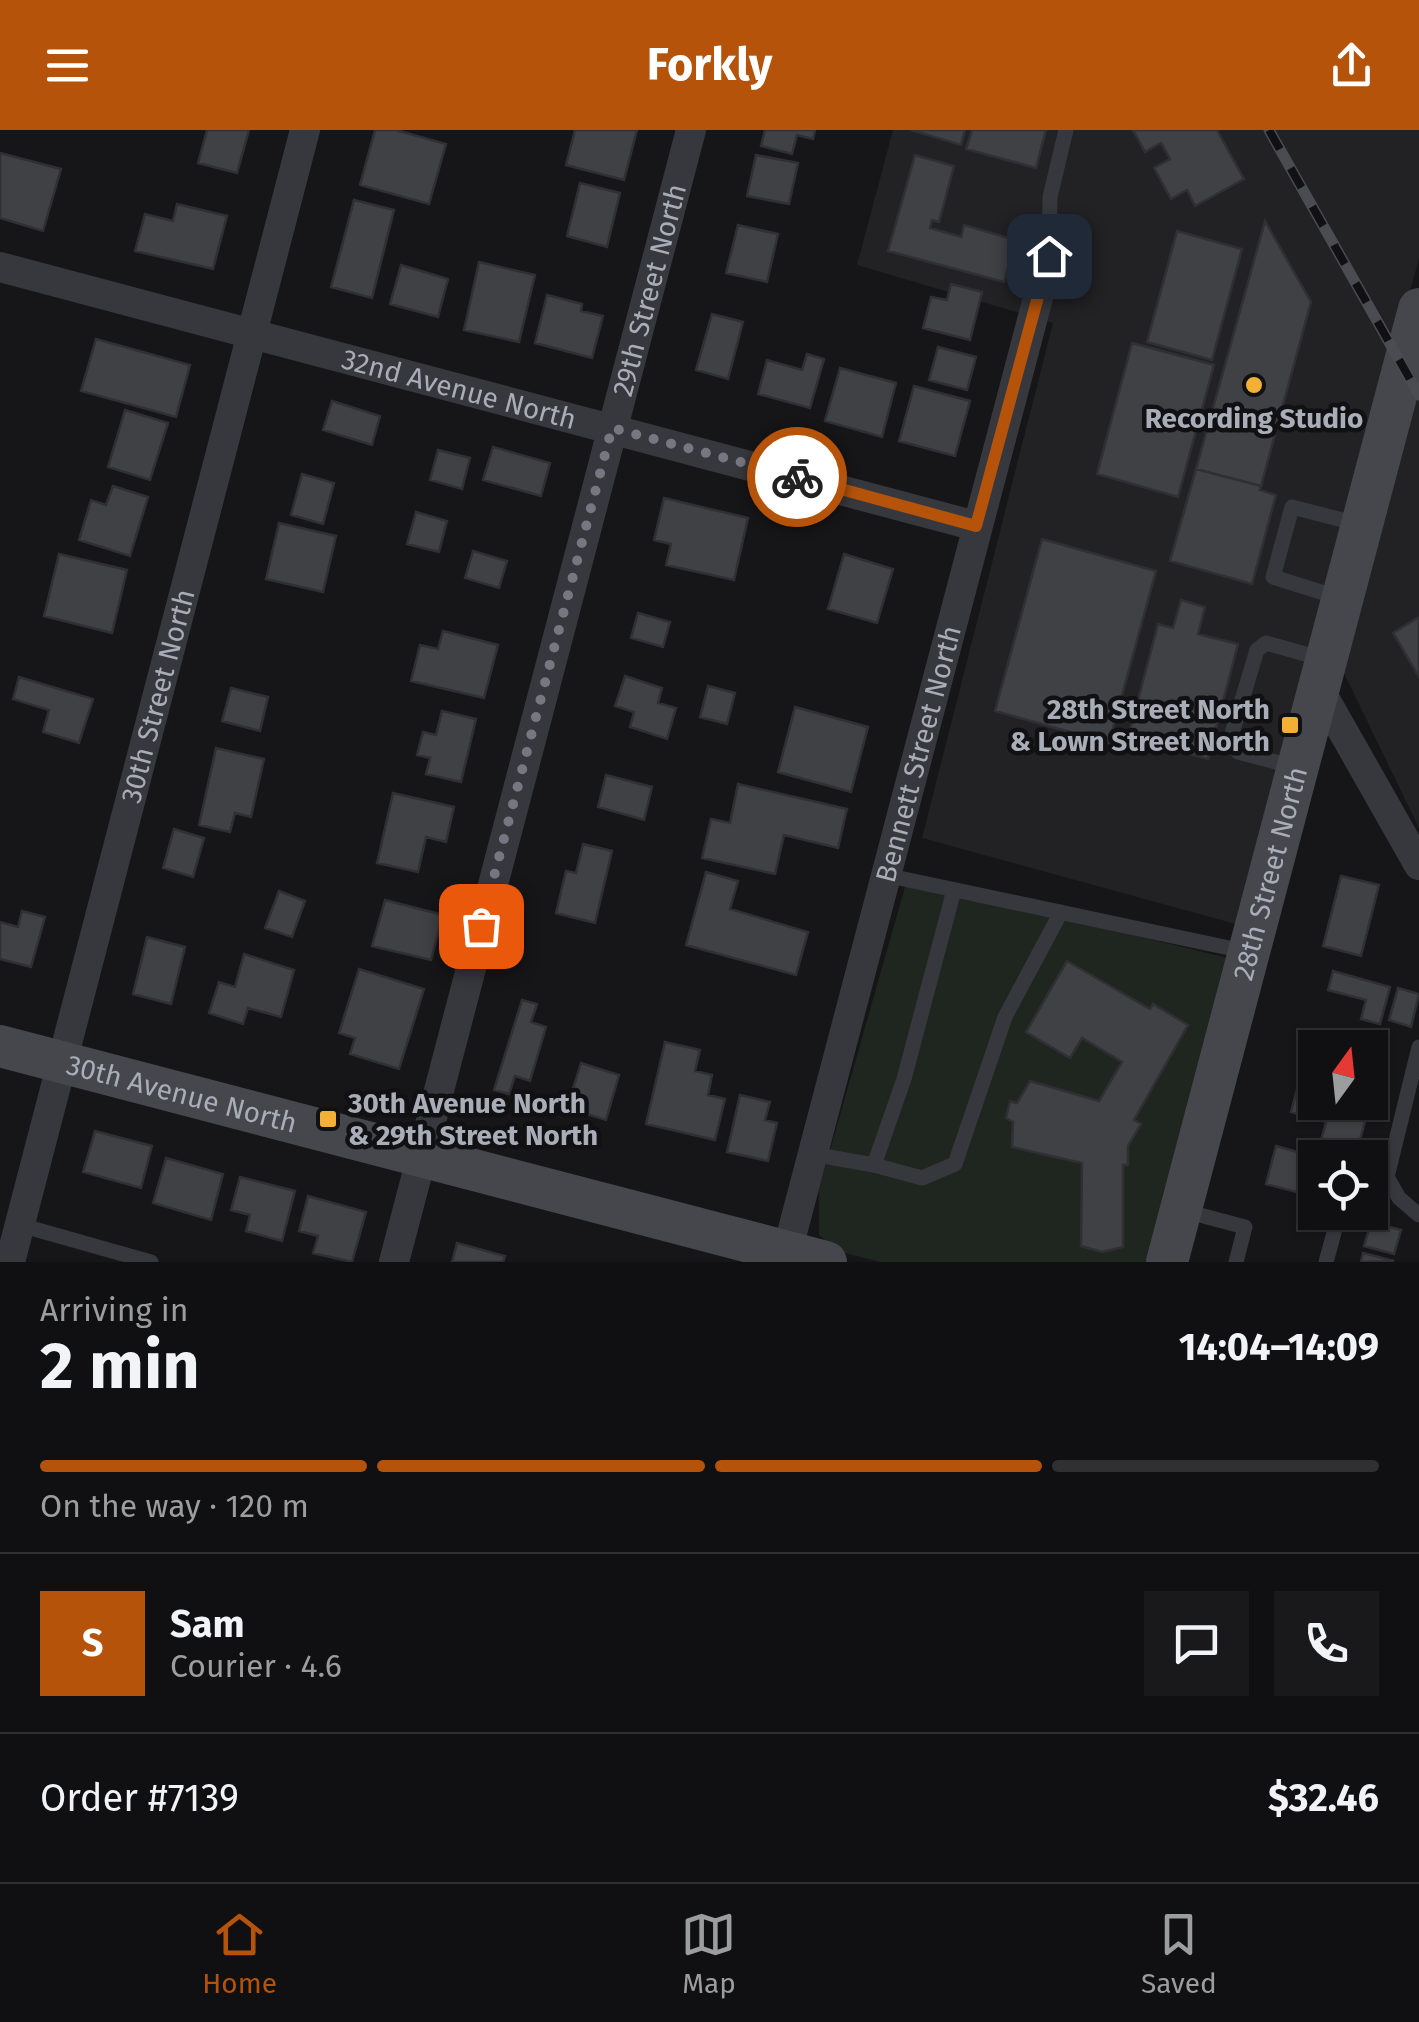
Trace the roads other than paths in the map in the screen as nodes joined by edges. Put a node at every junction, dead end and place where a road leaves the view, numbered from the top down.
1 (306, 130) edge
2 (691, 130) edge
3 (1066, 130) edge
4 (1049, 256) joint
5 (0, 266) edge
6 (1419, 308) edge
7 (252, 333) junction
8 (612, 428) junction
9 (1362, 524) junction
10 (976, 526) junction
11 (1343, 598) junction
12 (1323, 674) junction
13 (1298, 768) junction
14 (1419, 864) edge
15 (885, 875) junction
16 (954, 890) junction
17 (1061, 912) junction
18 (1249, 952) junction
19 (0, 1046) edge
20 (1419, 1046) edge
21 (63, 1062) junction
22 (812, 1154) junction
23 (421, 1156) junction
24 (874, 1165) junction
25 (1181, 1210) junction
26 (1419, 1215) edge
27 (13, 1226) edge
28 (1335, 1230) edge
29 (806, 1257) edge
30 (10, 1262) edge
31 (150, 1262) edge
32 (394, 1262) edge
33 (1168, 1262) edge
34 (1236, 1262) edge
35 (1326, 1262) edge

1 - 7 street, 30th Street North
2 - 8 street, 29th Street North
3 - 4 lane
4 - 10 street, Bennett Street North
5 - 7 street, 32nd Avenue North
6 - 9 street, 28th Street North
7 - 8 street, 32nd Avenue North
7 - 21 street, 30th Street North
8 - 10 street, 32nd Avenue North
8 - 23 street, 29th Street North
9 - 11 street, 28th Street North
9 - 11 lane
10 - 15 street, Bennett Street North
11 - 12 street, 28th Street North
12 - 13 street, 28th Street North
12 - 13 lane
12 - 14 street
13 - 18 street, 28th Street North
15 - 16 lane
15 - 22 street, Bennett Street North
16 - 17 lane
16 - 24 lane
17 - 18 lane
17 - 24 lane
18 - 25 street, 28th Street North
19 - 21 street, 30th Avenue North
20 - 26 lane
21 - 23 street, 30th Avenue North
21 - 27 street, 30th Street North
22 - 24 lane
22 - 29 street, Bennett Street North
23 - 29 street, 30th Avenue North
23 - 32 street, 29th Street North
25 - 33 street, 28th Street North
25 - 34 lane
27 - 30 street, 30th Street North
27 - 31 lane
28 - 35 lane

